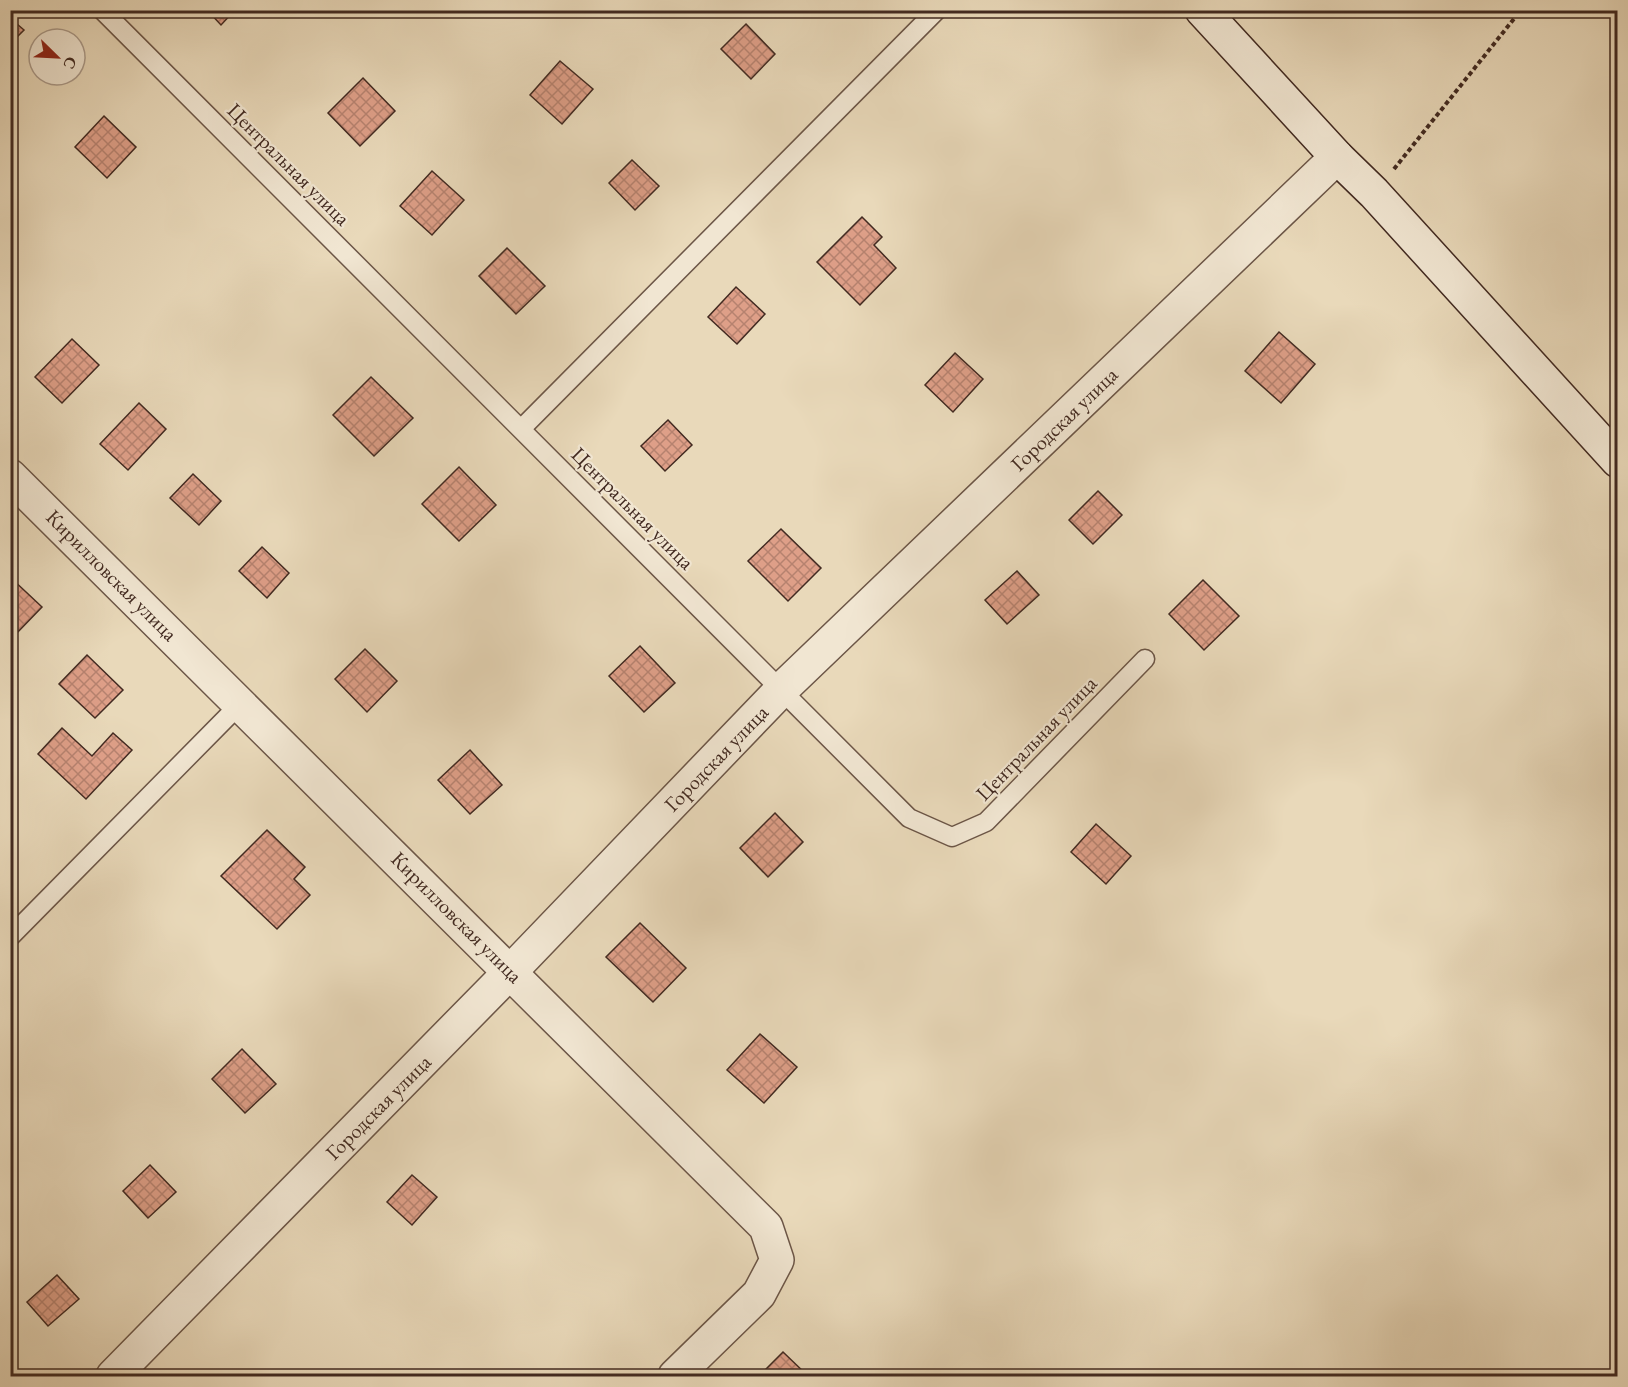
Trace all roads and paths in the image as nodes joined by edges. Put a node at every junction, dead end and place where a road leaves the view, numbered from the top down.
1 (102, 10) edge
2 (937, 10) edge
3 (1202, 10) edge
4 (1521, 10) edge
5 (1337, 157) junction
6 (1374, 193) junction
7 (522, 428) junction
8 (1617, 461) edge
9 (10, 476) edge
10 (1145, 659) dead end
11 (781, 690) junction
12 (241, 703) junction
13 (10, 937) edge
14 (511, 971) junction
15 (113, 1377) edge
16 (675, 1377) edge

1 - 7 lane, Центральная улица
2 - 7 lane
3 - 5 street
4 - 6 path
5 - 6 street
5 - 11 street, Городская улица
6 - 8 street
7 - 11 lane, Центральная улица
9 - 12 street, Кирилловская улица
10 - 11 lane, Центральная улица
11 - 14 street, Городская улица
12 - 13 lane
12 - 14 street, Кирилловская улица
14 - 15 street, Городская улица
14 - 16 street, Кирилловская улица

